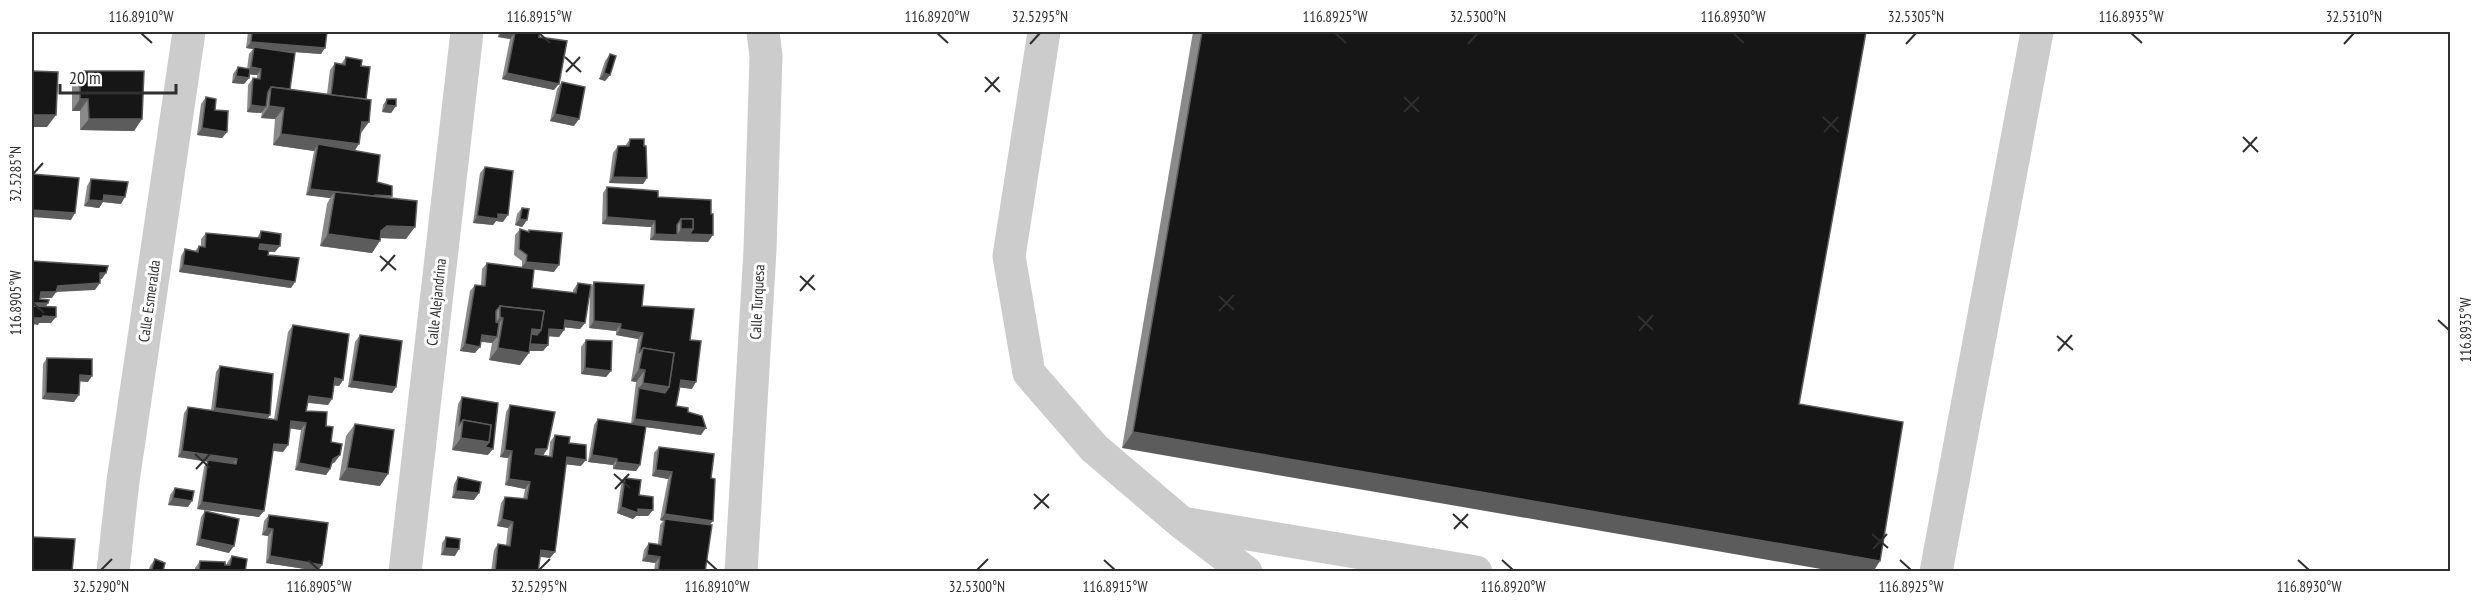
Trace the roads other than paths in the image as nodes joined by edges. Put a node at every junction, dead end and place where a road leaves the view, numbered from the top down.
1 (189, 32) edge
2 (466, 32) edge
3 (763, 32) edge
4 (1044, 32) edge
5 (2037, 32) edge
6 (1182, 523) junction
7 (113, 572) edge
8 (405, 572) edge
9 (741, 572) edge
10 (1246, 572) edge
11 (1476, 572) edge
12 (1936, 572) edge

1 - 7 street, Calle Esmeralda
2 - 8 street, Calle Alejandrina
3 - 9 street, Calle Turquesa
4 - 6 street
5 - 12 street
6 - 10 street
6 - 11 street

